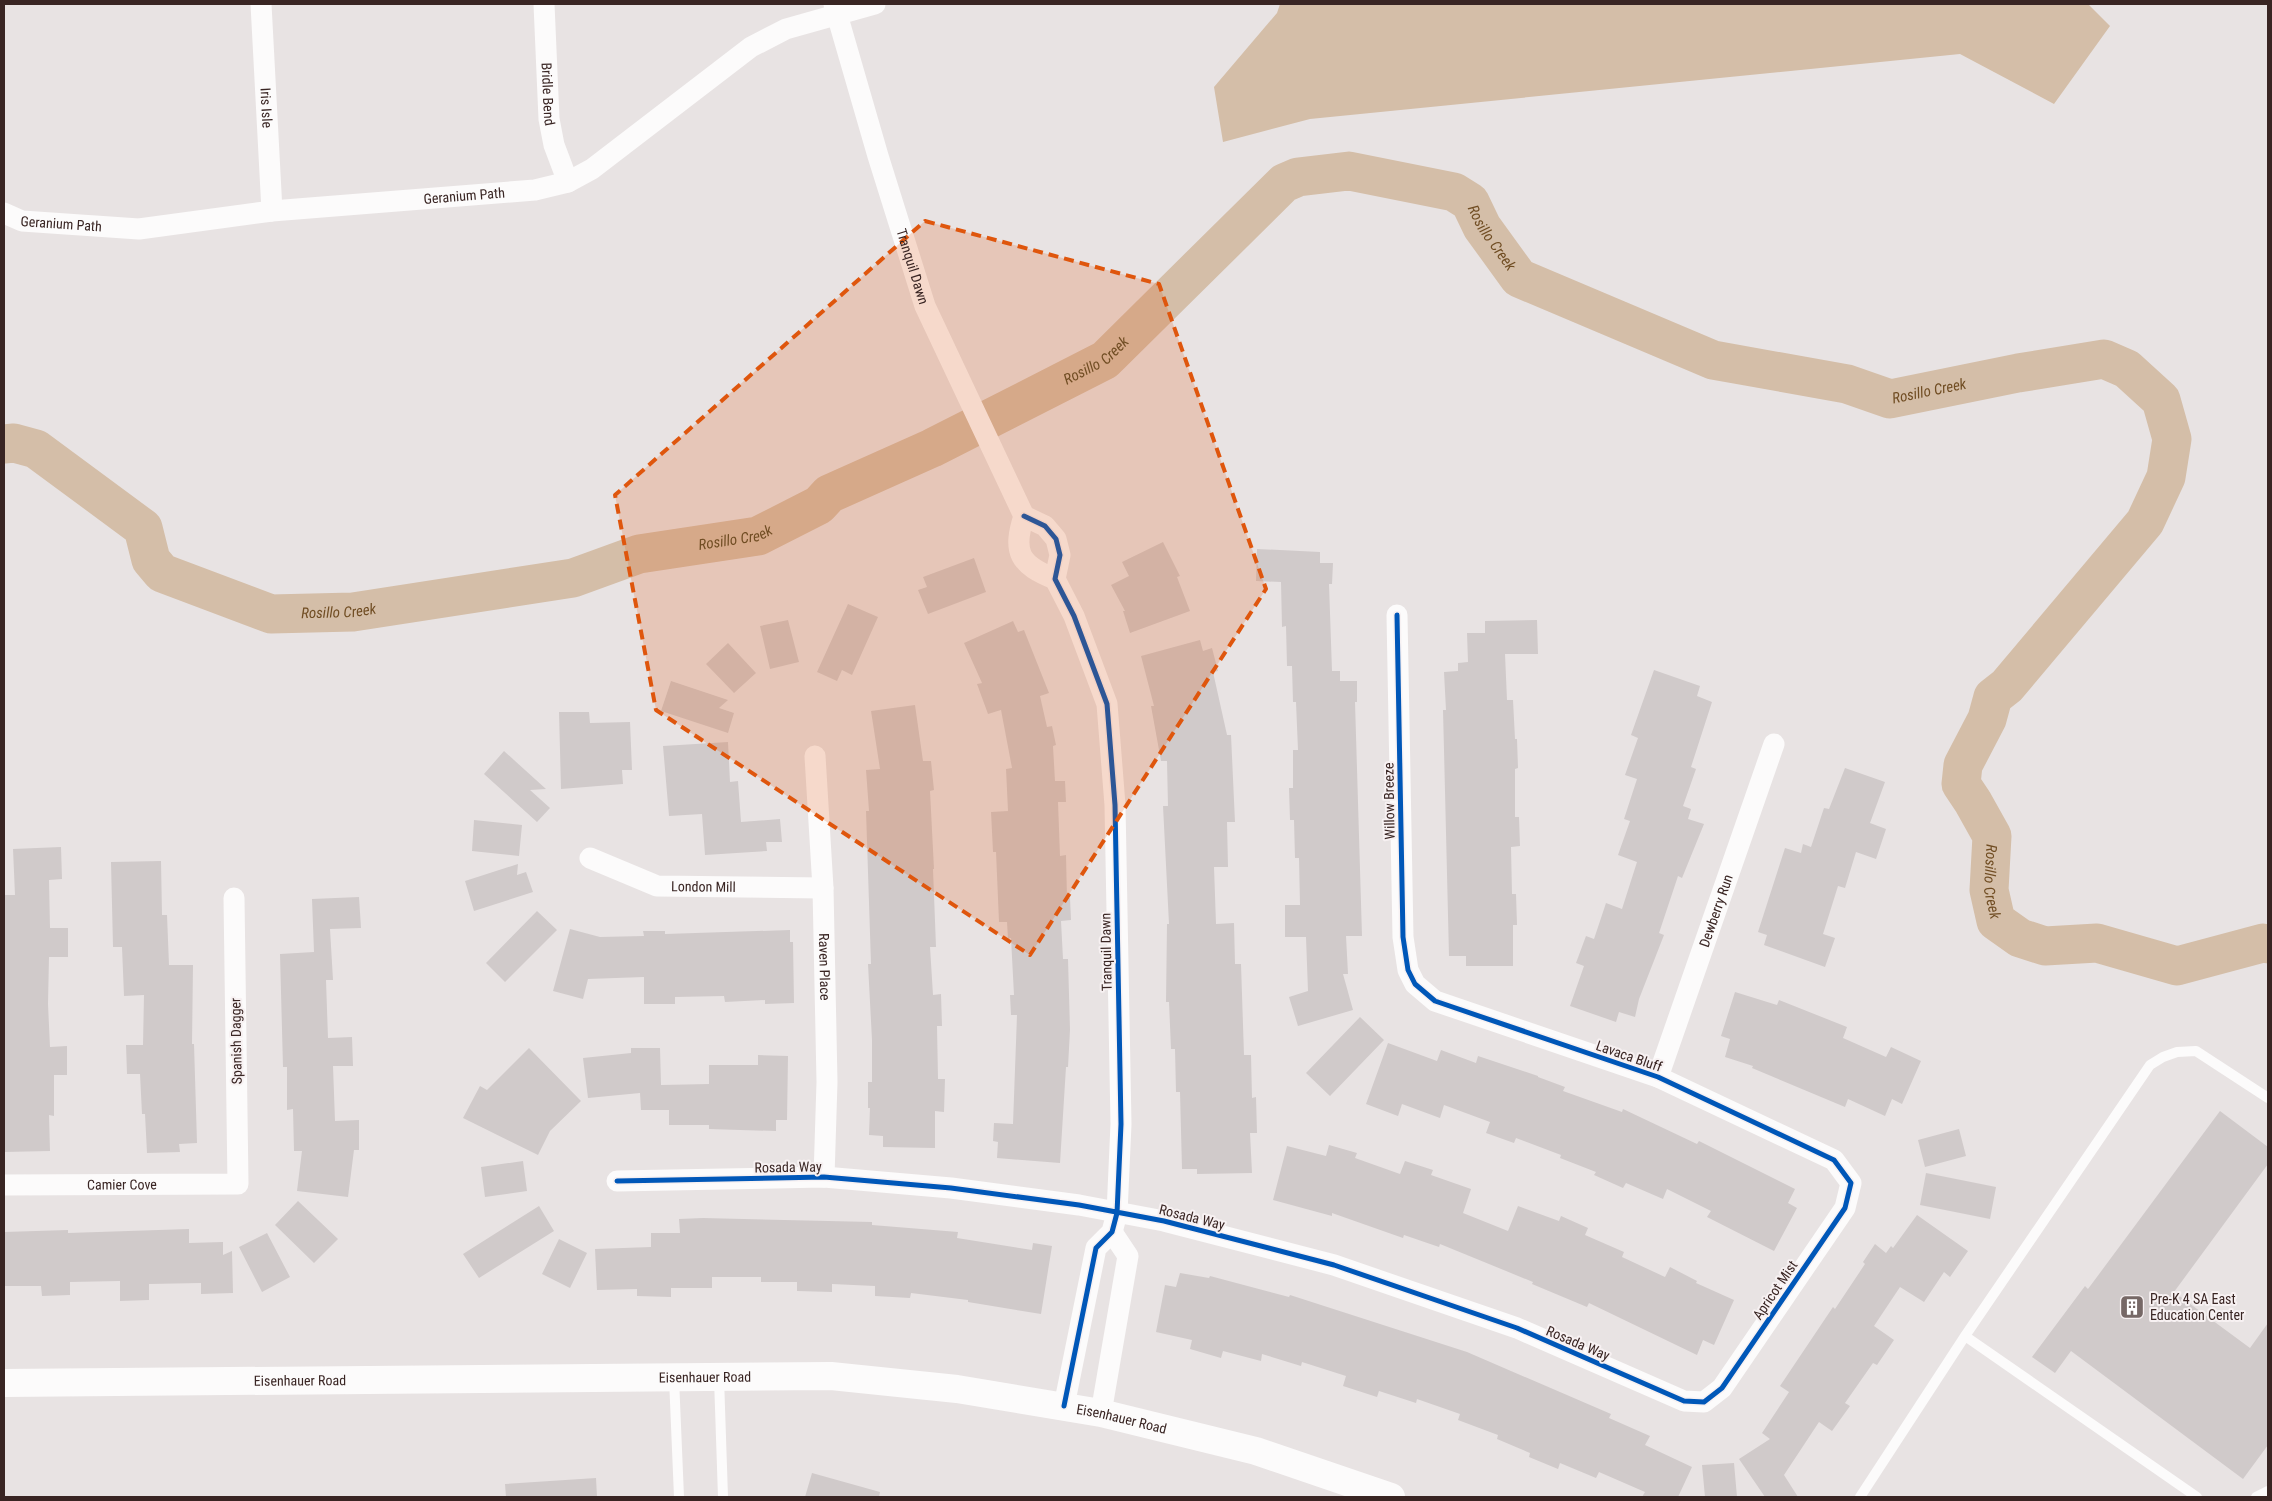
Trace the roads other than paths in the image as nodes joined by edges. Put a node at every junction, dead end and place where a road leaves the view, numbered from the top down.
1 (260, 4) edge
2 (544, 4) edge
3 (875, 4) edge
4 (835, 9) edge
5 (568, 182) junction
6 (272, 212) junction
7 (4, 213) edge
8 (1024, 516) junction
9 (1055, 579) junction
10 (1396, 614) dead end
11 (1774, 744) dead end
12 (815, 756) dead end
13 (590, 858) dead end
14 (823, 888) junction
15 (234, 898) dead end
16 (1415, 984) joint
17 (1658, 1077) junction
18 (2268, 1098) edge
19 (824, 1177) junction
20 (617, 1181) dead end
21 (1851, 1183) joint
22 (238, 1184) joint
23 (4, 1185) edge
24 (1114, 1223) junction
25 (1965, 1336) junction
26 (674, 1377) junction
27 (719, 1377) junction
28 (4, 1383) edge
29 (1704, 1402) joint
30 (1064, 1406) junction
31 (1101, 1413) junction
32 (2268, 1491) edge
33 (679, 1497) edge
34 (723, 1497) edge
35 (1391, 1497) edge
36 (1860, 1497) edge
37 (2197, 1497) edge
38 (2256, 1497) edge

1 - 6 street, Iris Isle
2 - 5 street, Bridle Bend
3 - 4 street, Geranium Path
4 - 5 street, Geranium Path
4 - 8 street, Tranquil Dawn
5 - 6 street, Geranium Path
6 - 7 street, Geranium Path
8 - 9 street
8 - 9 street
9 - 24 street, Tranquil Dawn
10 - 16 street, Willow Breeze
11 - 17 street, Dewberry Run
12 - 14 street, Raven Place
13 - 14 street, London Mill
14 - 19 street, Raven Place
15 - 22 street, Spanish Dagger
16 - 17 street, Lavaca Bluff
17 - 21 street, Lavaca Bluff
18 - 25 lane
19 - 20 street, Rosada Way
19 - 24 street, Rosada Way
21 - 29 street, Apricot Mist
22 - 23 street, Camier Cove
24 - 29 street, Rosada Way
24 - 30 street
24 - 31 street
25 - 36 lane
25 - 37 lane
26 - 27 main road, Eisenhauer Road
26 - 28 main road, Eisenhauer Road
26 - 33 lane
27 - 30 main road, Eisenhauer Road
27 - 34 lane
30 - 31 main road, Eisenhauer Road
31 - 35 main road, Eisenhauer Road
32 - 38 lane

